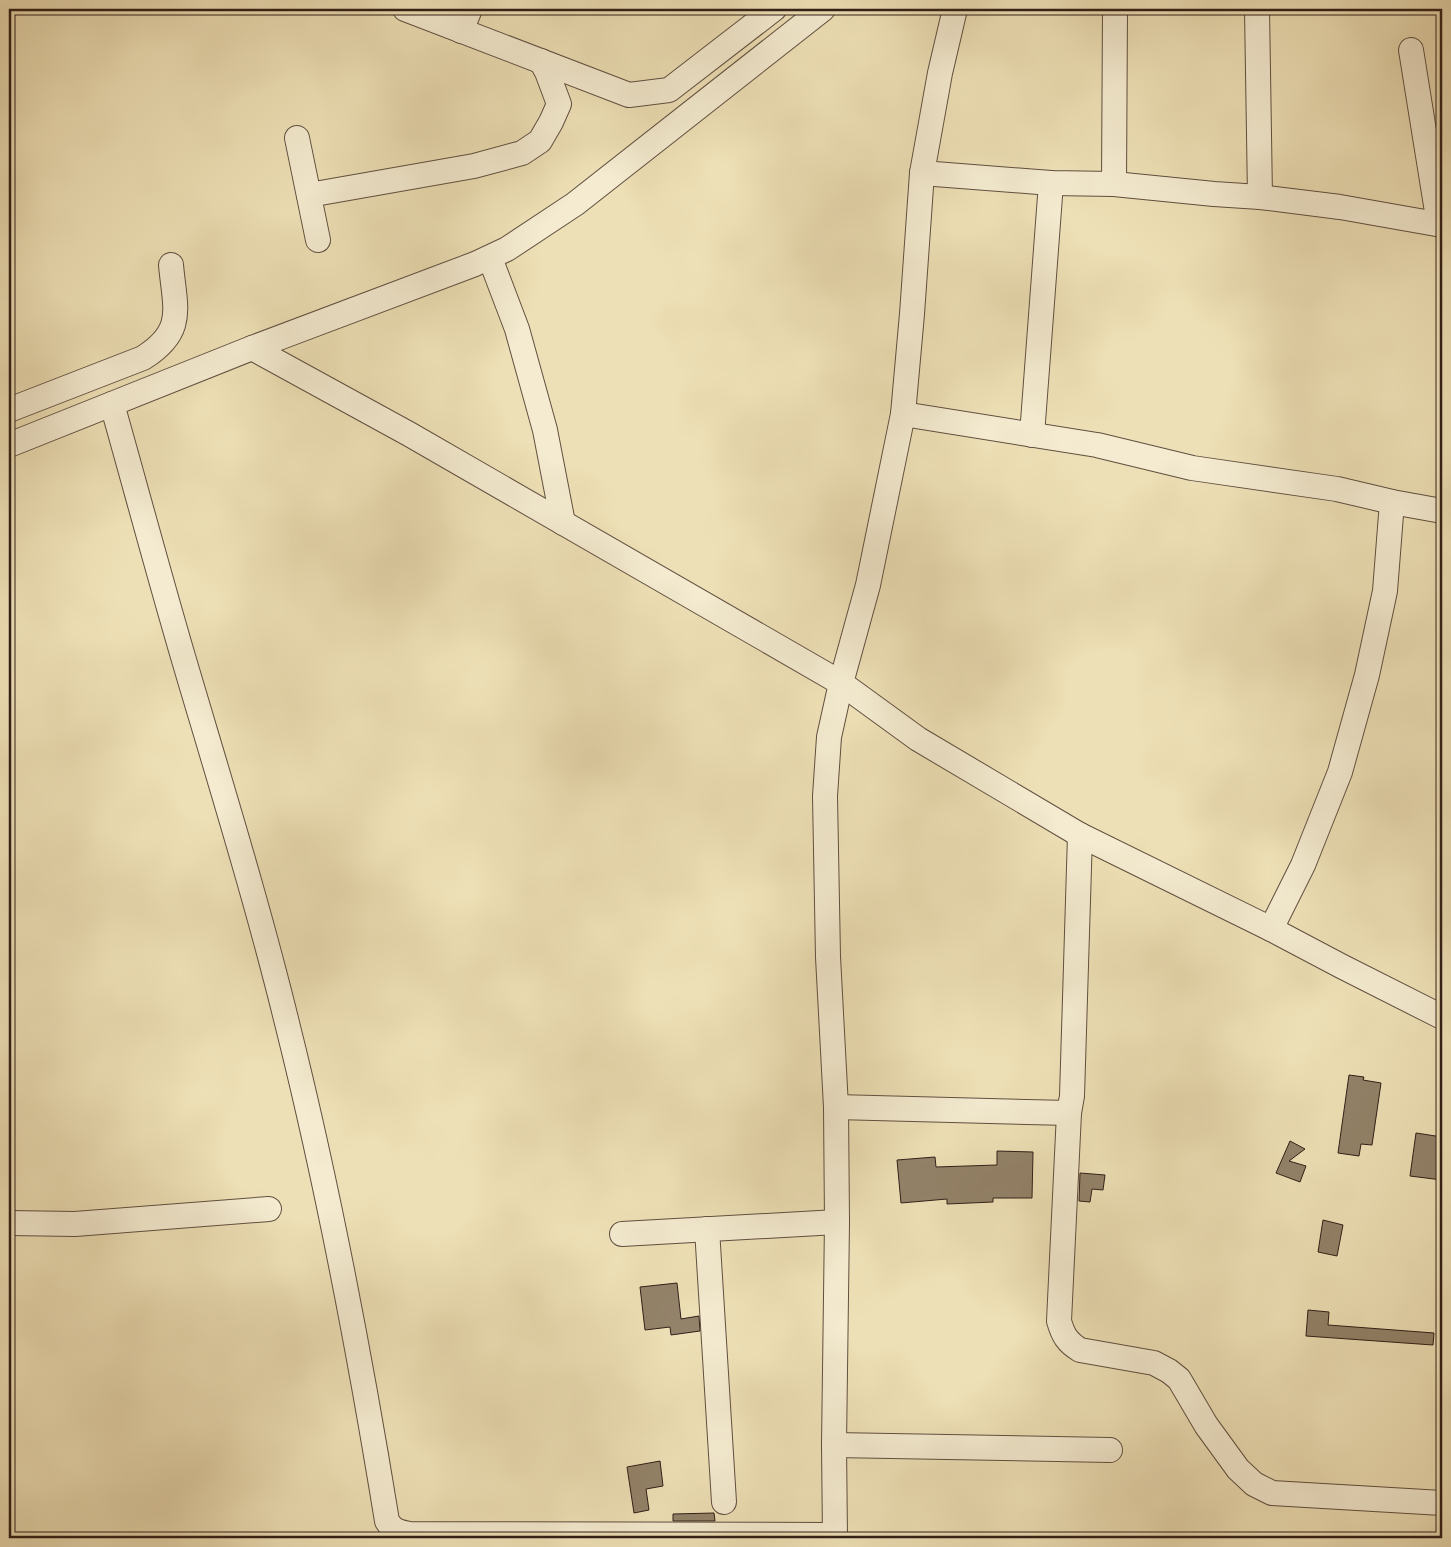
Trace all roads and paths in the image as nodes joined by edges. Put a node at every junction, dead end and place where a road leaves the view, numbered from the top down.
1 (405, 9) edge
2 (470, 9) edge
3 (740, 9) edge
4 (823, 9) edge
5 (955, 9) edge
6 (1115, 9) edge
7 (1257, 9) edge
8 (768, 13) edge
9 (461, 30) junction
10 (1411, 50) dead end
11 (541, 61) junction
12 (605, 86) junction
13 (559, 104) junction
14 (296, 138) dead end
15 (922, 173) junction
16 (1051, 183) junction
17 (1114, 184) junction
18 (308, 195) junction
19 (1260, 197) junction
20 (1440, 225) edge
21 (318, 240) dead end
22 (490, 258) junction
23 (171, 265) dead end
24 (252, 348) junction
25 (112, 404) junction
26 (9, 410) edge
27 (903, 414) junction
28 (1032, 435) junction
29 (9, 445) edge
30 (1392, 502) junction
31 (1442, 511) edge
32 (563, 523) junction
33 (841, 683) junction
34 (1080, 835) junction
35 (1272, 929) junction
36 (1442, 1017) edge
37 (836, 1107) junction
38 (1069, 1113) junction
39 (269, 1209) dead end
40 (837, 1222) junction
41 (9, 1223) edge
42 (707, 1229) junction
43 (622, 1234) dead end
44 (834, 1445) junction
45 (1110, 1450) dead end
46 (724, 1502) dead end
47 (1442, 1503) edge
48 (835, 1537) edge

1 - 9 street
2 - 9 street
3 - 8 street
4 - 22 street
5 - 15 street
6 - 17 street
7 - 19 street
8 - 12 street
9 - 11 street
10 - 20 street
11 - 12 street
11 - 13 street
12 - 13 street
13 - 18 street
14 - 18 street
15 - 16 street
15 - 27 street
16 - 17 street
16 - 28 street
17 - 19 street
18 - 21 street
19 - 20 street
22 - 24 street
22 - 32 street
23 - 26 street
24 - 25 street
24 - 32 street
25 - 29 street
25 - 48 street
27 - 28 street
27 - 33 street
28 - 30 street
30 - 31 street
30 - 35 street
32 - 33 street
33 - 34 street
33 - 37 street
34 - 35 street
34 - 38 street
35 - 36 street
37 - 38 street
37 - 40 street
38 - 47 street
39 - 41 street
40 - 42 street
40 - 44 street
42 - 43 street
42 - 46 street
44 - 45 street
44 - 48 street

